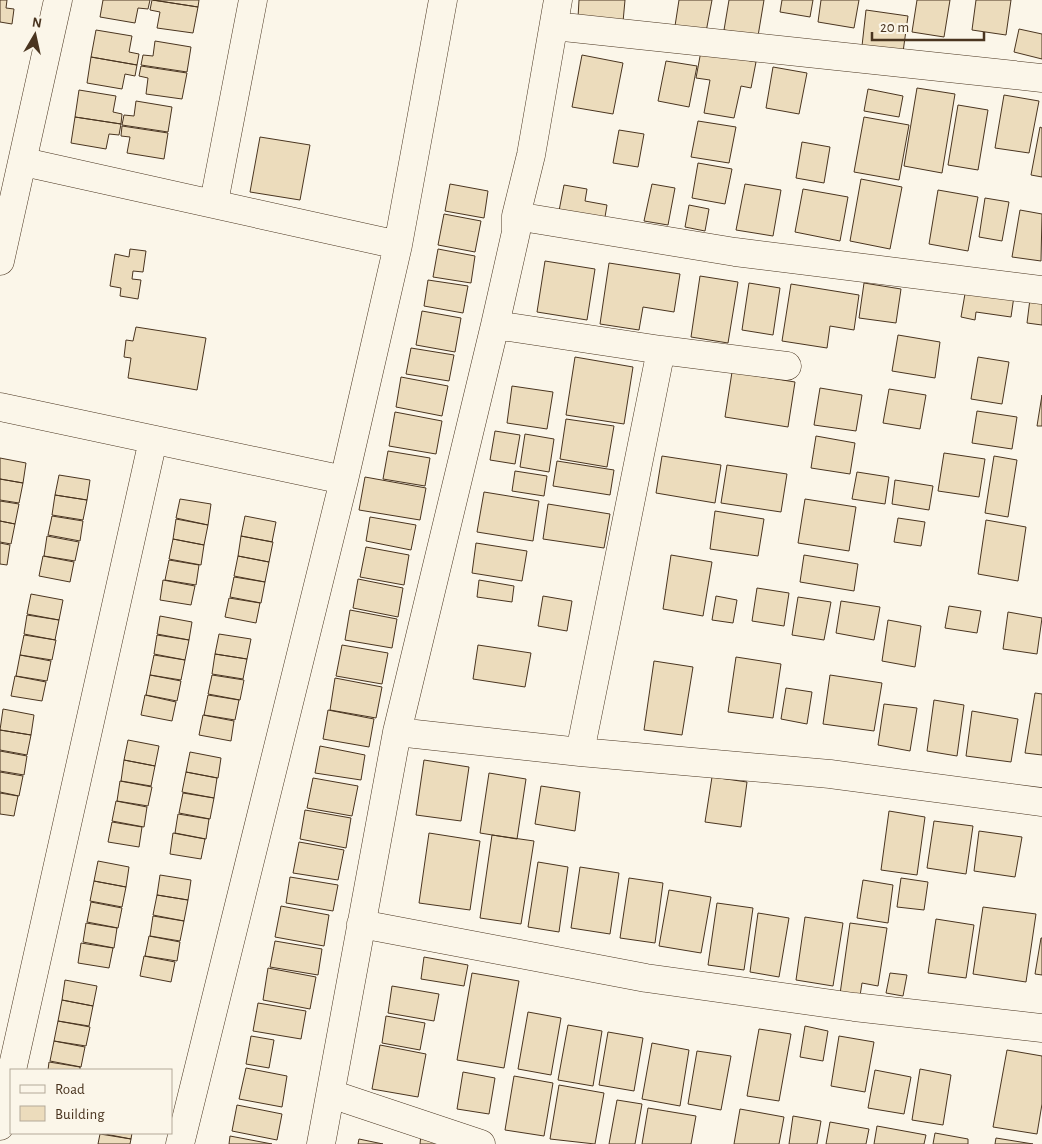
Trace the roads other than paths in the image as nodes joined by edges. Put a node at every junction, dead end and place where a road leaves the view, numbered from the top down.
1 (58, 0) edge
2 (253, 0) edge
3 (443, 0) edge
4 (558, 0) edge
5 (554, 26) junction
6 (1042, 78) edge
7 (24, 162) junction
8 (214, 202) junction
9 (516, 216) junction
10 (398, 245) junction
11 (0, 261) edge
12 (1042, 290) edge
13 (495, 325) junction
14 (661, 350) junction
15 (787, 366) dead end
16 (0, 407) edge
17 (153, 440) junction
18 (344, 480) junction
19 (397, 732) junction
20 (580, 752) junction
21 (1042, 802) edge
22 (361, 924) junction
23 (1042, 1028) edge
24 (12, 1069) edge
25 (10, 1080) edge
26 (331, 1094) junction
27 (0, 1126) edge
28 (180, 1144) edge
29 (321, 1144) edge
30 (481, 1144) edge

1 - 7 street
2 - 8 street
3 - 10 street
4 - 5 street
5 - 6 street
5 - 9 street
7 - 8 street
7 - 11 street
8 - 10 street
9 - 12 street
9 - 13 street
10 - 18 street
13 - 14 street
13 - 19 street
14 - 15 street
14 - 20 street
16 - 17 street
17 - 18 street
17 - 24 street
18 - 28 street
19 - 20 street
19 - 22 street
20 - 21 street
22 - 23 street
22 - 26 street
25 - 27 street
26 - 29 street
26 - 30 street

